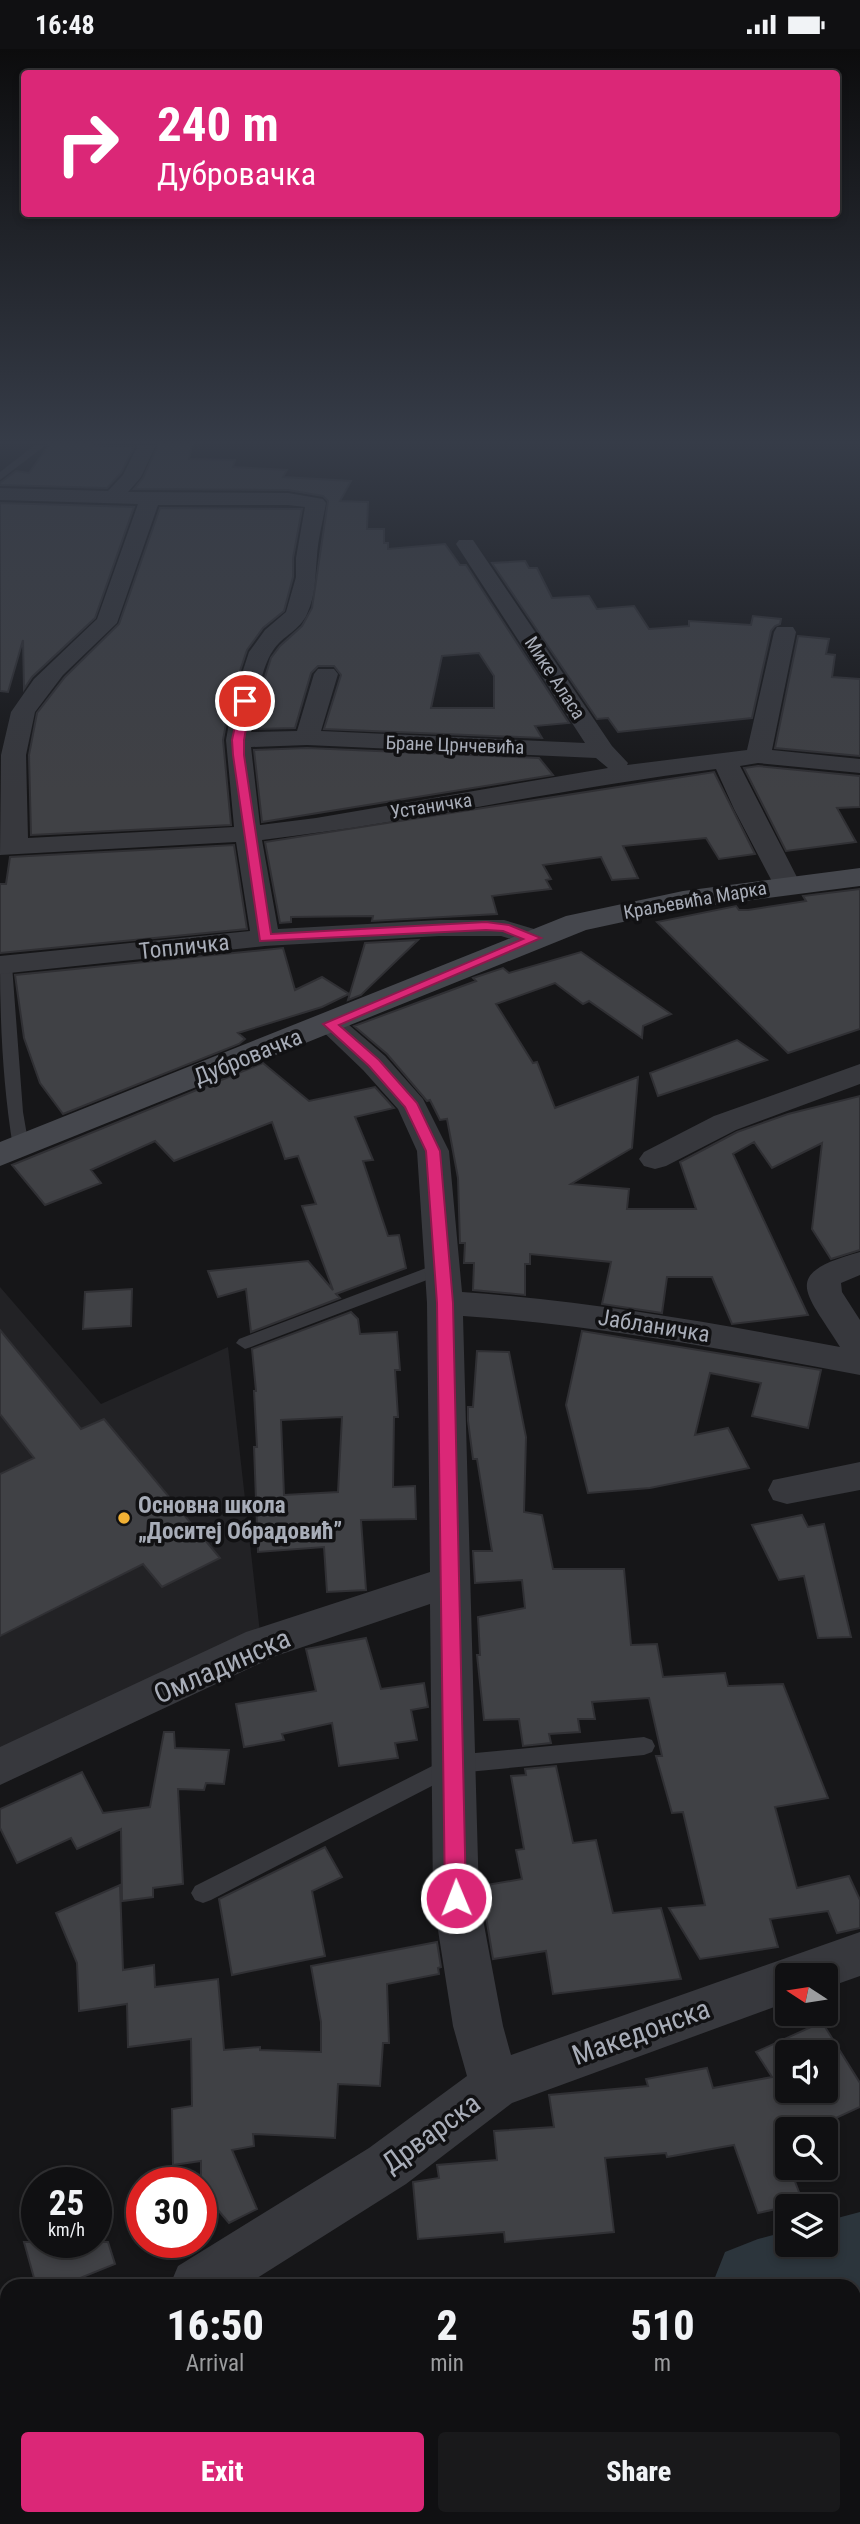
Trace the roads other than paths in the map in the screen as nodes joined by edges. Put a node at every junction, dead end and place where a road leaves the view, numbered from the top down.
1 (129, 560) edge
2 (306, 560) edge
3 (477, 560) edge
4 (785, 632) dead end
5 (326, 674) dead end
6 (307, 738) junction
7 (238, 740) junction
8 (603, 751) junction
9 (758, 757) junction
10 (725, 760) junction
11 (860, 767) edge
12 (625, 773) junction
13 (248, 834) junction
14 (7, 846) edge
15 (860, 877) edge
16 (787, 885) junction
17 (265, 938) junction
18 (534, 938) junction
19 (2, 965) edge
20 (330, 1024) junction
21 (860, 1073) edge
22 (10, 1151) edge
23 (655, 1159) dead end
24 (860, 1263) edge
25 (444, 1285) junction
26 (244, 1343) dead end
27 (860, 1349) edge
28 (860, 1363) edge
29 (860, 1476) edge
30 (787, 1490) dead end
31 (450, 1581) junction
32 (644, 1747) dead end
33 (454, 1764) junction
34 (0, 1767) edge
35 (203, 1893) dead end
36 (860, 1954) edge
37 (835, 1963) edge
38 (775, 1985) edge
39 (495, 2085) junction
40 (207, 2279) edge

1 - 14 street
2 - 7 street
3 - 8 street, Мике Аласа
4 - 9 street
5 - 6 street
6 - 7 street, Бране Црнчевића
6 - 8 street, Бране Црнчевића
7 - 13 street
8 - 12 street, Мике Аласа
9 - 10 street, Устаничка
9 - 11 street, Устаничка
10 - 12 street, Устаничка
10 - 16 street
12 - 13 street, Устаничка
13 - 14 street, Устаничка
13 - 17 street
15 - 16 main road, Краљевића Марка
16 - 18 main road, Краљевића Марка
17 - 18 street, Топличка
17 - 19 street, Топличка
18 - 20 main road, Дубровачка
19 - 22 lane
20 - 22 main road, Дубровачка
20 - 25 street, Дрварска
21 - 23 street
24 - 27 street
25 - 26 lane
25 - 28 street, Јабланичка
25 - 31 street, Дрварска
29 - 30 street
31 - 33 street, Дрварска
31 - 34 street, Омладинска
32 - 33 lane
33 - 35 lane
33 - 39 street, Дрварска
36 - 37 street
38 - 39 street, Македонска
39 - 40 street, Дрварска

